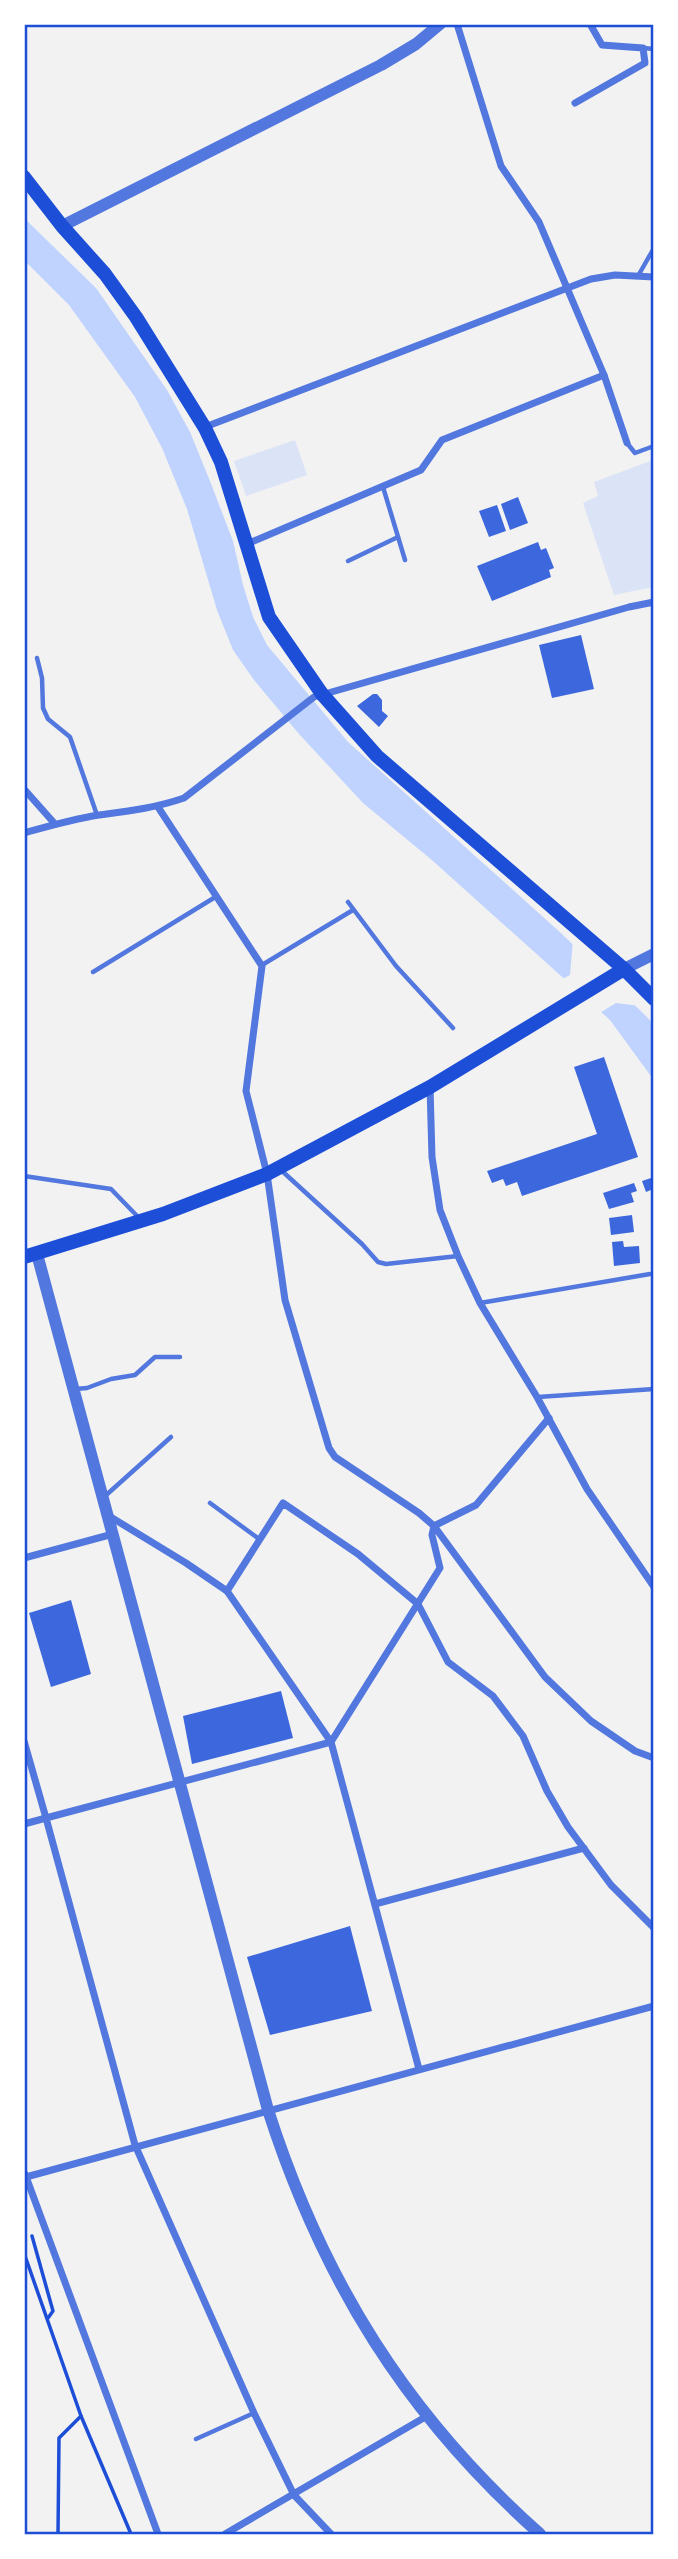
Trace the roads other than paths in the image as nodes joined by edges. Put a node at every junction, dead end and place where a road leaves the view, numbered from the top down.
1 (440, 24) edge
2 (457, 24) edge
3 (590, 24) edge
4 (643, 48) junction
5 (653, 49) edge
6 (575, 103) dead end
7 (24, 177) edge
8 (62, 226) junction
9 (653, 248) edge
10 (638, 275) junction
11 (653, 277) edge
12 (568, 288) junction
13 (604, 375) junction
14 (205, 428) junction
15 (627, 443) joint
16 (653, 446) edge
17 (383, 487) junction
18 (398, 537) junction
19 (247, 544) junction
20 (405, 560) dead end
21 (348, 561) dead end
22 (653, 603) edge
23 (37, 658) dead end
24 (318, 696) junction
25 (24, 789) edge
26 (158, 807) junction
27 (97, 816) junction
28 (55, 824) junction
29 (24, 833) edge
30 (218, 895) junction
31 (348, 902) dead end
32 (354, 910) junction
33 (653, 954) edge
34 (261, 966) junction
35 (93, 972) dead end
36 (620, 972) junction
37 (653, 999) edge
38 (453, 1028) dead end
39 (430, 1087) junction
40 (273, 1171) junction
41 (24, 1176) edge
42 (143, 1221) junction
43 (31, 1255) edge
44 (458, 1256) junction
45 (650, 1274) dead end
46 (480, 1303) junction
47 (180, 1357) dead end
48 (74, 1389) junction
49 (653, 1389) edge
50 (537, 1397) junction
51 (549, 1418) junction
52 (171, 1437) dead end
53 (103, 1498) junction
54 (210, 1503) dead end
55 (108, 1516) junction
56 (435, 1526) junction
57 (113, 1534) junction
58 (259, 1539) junction
59 (24, 1558) edge
60 (653, 1587) edge
61 (227, 1591) junction
62 (418, 1604) junction
63 (24, 1741) edge
64 (331, 1742) junction
65 (653, 1758) edge
66 (180, 1782) junction
67 (46, 1818) junction
68 (24, 1824) edge
69 (584, 1848) junction
70 (375, 1904) junction
71 (653, 1928) edge
72 (653, 2006) edge
73 (419, 2070) junction
74 (268, 2110) junction
75 (135, 2145) junction
76 (25, 2175) edge
77 (254, 2413) junction
78 (427, 2416) junction
79 (196, 2439) dead end
80 (294, 2495) junction
81 (158, 2535) edge
82 (225, 2535) edge
83 (331, 2535) edge
84 (540, 2535) edge

1 - 8 street
2 - 12 street
3 - 4 street
4 - 5 lane
4 - 6 street
7 - 8 main road
8 - 14 main road
9 - 10 lane
10 - 11 street
10 - 12 street
12 - 13 street
12 - 14 street
13 - 15 street
13 - 17 street
14 - 19 main road
15 - 16 lane
17 - 18 lane
17 - 19 street
18 - 20 lane
18 - 21 lane
19 - 24 main road
22 - 24 street
23 - 27 lane
24 - 26 street
24 - 36 main road
25 - 28 street
26 - 27 street
26 - 30 street
27 - 28 street
28 - 29 street
30 - 34 street
30 - 35 lane
31 - 32 lane
32 - 34 lane
32 - 38 lane
33 - 36 street
34 - 40 street
36 - 37 main road
36 - 39 main road
39 - 40 main road
39 - 44 street
40 - 42 main road
40 - 44 lane
40 - 56 street
41 - 42 lane
42 - 43 main road
43 - 48 street
44 - 46 street
45 - 46 lane
46 - 50 street
47 - 48 lane
48 - 53 street
49 - 50 lane
50 - 51 street
51 - 56 street
51 - 60 street
52 - 53 lane
53 - 55 street
54 - 58 lane
55 - 57 street
55 - 61 street
56 - 62 street
56 - 65 street
57 - 59 street
57 - 66 street
58 - 61 street
58 - 62 street
61 - 64 street
62 - 64 street
62 - 69 street
63 - 67 street
64 - 66 street
64 - 70 street
66 - 67 street
66 - 74 street
67 - 68 street
67 - 75 street
69 - 70 street
69 - 71 street
70 - 73 street
72 - 73 street
73 - 74 street
74 - 75 street
74 - 78 street
75 - 76 street
75 - 77 street
76 - 81 street
77 - 79 lane
77 - 80 street
78 - 80 street
78 - 84 street
80 - 82 street
80 - 83 street

